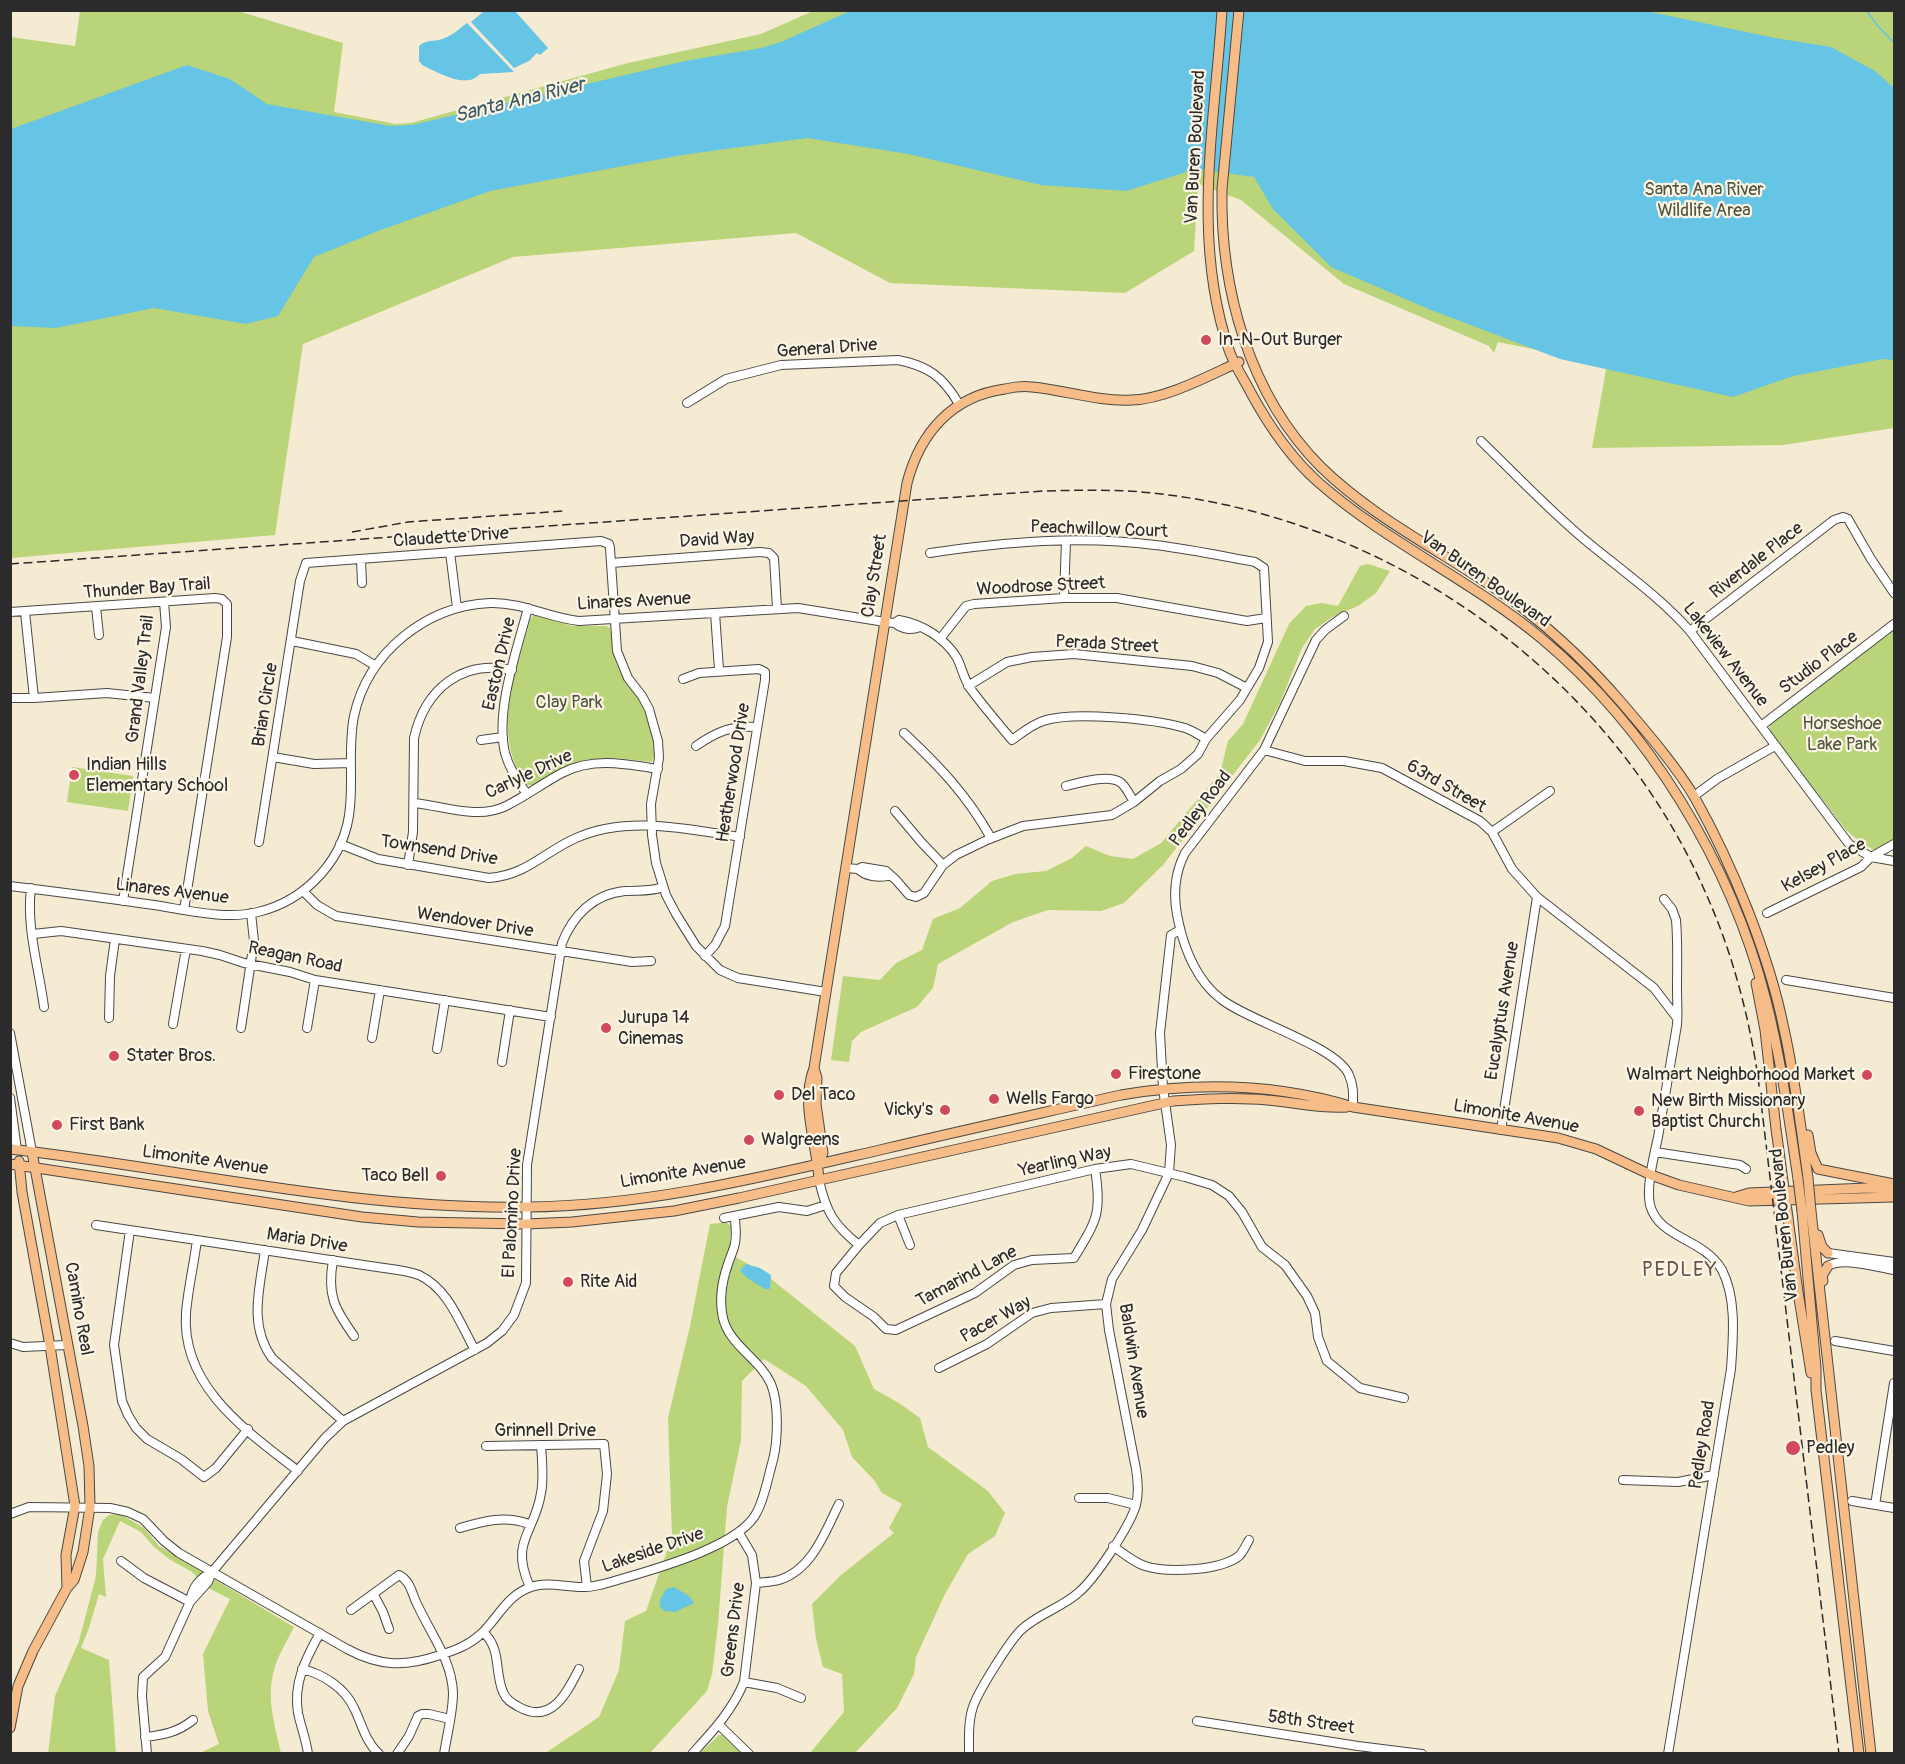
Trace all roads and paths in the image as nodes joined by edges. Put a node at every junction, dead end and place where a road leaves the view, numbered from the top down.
1 (1222, 10) edge
2 (1239, 10) edge
3 (1249, 357) junction
4 (1235, 363) junction
5 (687, 403) dead end
6 (959, 404) junction
7 (1481, 441) dead end
8 (1066, 541) junction
9 (450, 552) junction
10 (930, 553) dead end
11 (361, 560) junction
12 (611, 563) junction
13 (301, 573) joint
14 (362, 583) dead end
15 (1894, 593) edge
16 (1064, 598) junction
17 (164, 602) junction
18 (96, 607) junction
19 (457, 608) junction
20 (528, 608) junction
21 (777, 608) junction
22 (10, 612) edge
23 (25, 612) junction
24 (715, 613) junction
25 (1344, 616) dead end
26 (1266, 618) junction
27 (614, 620) junction
28 (885, 622) junction
29 (1894, 624) edge
30 (1690, 631) junction
31 (99, 635) dead end
32 (940, 639) junction
33 (292, 641) junction
34 (376, 666) junction
35 (512, 670) junction
36 (719, 670) junction
37 (683, 679) dead end
38 (968, 686) junction
39 (1246, 688) junction
40 (10, 698) edge
41 (34, 698) junction
42 (155, 698) junction
43 (1761, 726) junction
44 (757, 727) junction
45 (904, 733) dead end
46 (502, 737) junction
47 (1206, 739) junction
48 (481, 740) dead end
49 (696, 746) dead end
50 (1775, 746) junction
51 (1264, 750) junction
52 (273, 757) junction
53 (351, 763) junction
54 (658, 769) junction
55 (1066, 786) dead end
56 (1550, 790) dead end
57 (527, 794) junction
58 (1677, 795) junction
59 (1694, 796) junction
60 (414, 802) junction
61 (1134, 802) junction
62 (895, 811) dead end
63 (652, 826) junction
64 (1492, 832) junction
65 (740, 837) junction
66 (991, 838) junction
67 (259, 842) dead end
68 (340, 844) junction
69 (1894, 844) edge
70 (1871, 857) junction
71 (1894, 861) edge
72 (408, 865) junction
73 (943, 865) junction
74 (846, 867) junction
75 (10, 885) edge
76 (663, 886) junction
77 (31, 888) junction
78 (303, 891) junction
79 (1537, 897) junction
80 (1664, 899) dead end
81 (123, 901) junction
82 (184, 909) junction
83 (252, 913) junction
84 (1767, 913) dead end
85 (1180, 930) junction
86 (33, 934) junction
87 (115, 939) junction
88 (186, 949) junction
89 (561, 951) junction
90 (705, 956) junction
91 (651, 961) dead end
92 (250, 964) junction
93 (1755, 966) junction
94 (315, 980) junction
95 (1786, 980) dead end
96 (380, 990) junction
97 (826, 992) junction
98 (1894, 998) edge
99 (445, 1000) junction
100 (44, 1006) dead end
101 (510, 1010) junction
102 (551, 1017) junction
103 (109, 1018) dead end
104 (1677, 1019) junction
105 (173, 1024) dead end
106 (241, 1028) dead end
107 (307, 1028) dead end
108 (10, 1033) edge
109 (372, 1038) dead end
110 (437, 1049) dead end
111 (502, 1062) dead end
112 (1163, 1088) junction
113 (10, 1098) edge
114 (1165, 1103) junction
115 (1353, 1107) junction
116 (1799, 1112) junction
117 (976, 1128) junction
118 (1501, 1130) junction
119 (14, 1149) edge
120 (32, 1152) junction
121 (1655, 1152) junction
122 (900, 1162) junction
123 (818, 1164) junction
124 (15, 1165) edge
125 (34, 1167) junction
126 (1095, 1169) junction
127 (1746, 1169) dead end
128 (1169, 1173) junction
129 (1651, 1175) junction
130 (1803, 1178) junction
131 (819, 1180) junction
132 (1894, 1184) edge
133 (1894, 1189) edge
134 (1786, 1196) junction
135 (1894, 1197) edge
136 (826, 1205) junction
137 (526, 1208) junction
138 (1807, 1211) junction
139 (898, 1215) junction
140 (735, 1216) junction
141 (724, 1218) dead end
142 (526, 1224) junction
143 (96, 1225) dead end
144 (130, 1230) junction
145 (197, 1240) junction
146 (859, 1245) junction
147 (910, 1245) dead end
148 (265, 1250) junction
149 (1828, 1253) joint
150 (333, 1260) junction
151 (1894, 1262) edge
152 (1828, 1266) joint
153 (1894, 1270) edge
154 (834, 1286) joint
155 (1106, 1304) junction
156 (1824, 1325) junction
157 (354, 1336) dead end
158 (1835, 1341) dead end
159 (10, 1343) edge
160 (67, 1345) junction
161 (50, 1346) junction
162 (475, 1350) junction
163 (1894, 1351) edge
164 (939, 1368) dead end
165 (1894, 1383) edge
166 (1816, 1390) junction
167 (1404, 1398) dead end
168 (343, 1420) junction
169 (248, 1429) junction
170 (541, 1445) junction
171 (486, 1446) dead end
172 (298, 1471) junction
173 (1714, 1475) junction
174 (1623, 1480) dead end
175 (1079, 1498) dead end
176 (1852, 1502) dead end
177 (839, 1504) dead end
178 (1136, 1505) junction
179 (1875, 1505) junction
180 (75, 1506) junction
181 (90, 1507) junction
182 (1894, 1508) edge
183 (10, 1514) edge
184 (529, 1524) junction
185 (460, 1528) dead end
186 (739, 1533) junction
187 (1249, 1540) dead end
188 (1113, 1546) junction
189 (121, 1561) dead end
190 (212, 1572) junction
191 (756, 1583) junction
192 (530, 1587) junction
193 (587, 1587) junction
194 (67, 1588) junction
195 (374, 1595) junction
196 (190, 1602) junction
197 (351, 1610) dead end
198 (389, 1629) dead end
199 (483, 1632) junction
200 (321, 1634) junction
201 (443, 1654) junction
202 (302, 1669) junction
203 (579, 1669) dead end
204 (744, 1682) junction
205 (801, 1698) dead end
206 (450, 1719) junction
207 (193, 1720) dead end
208 (1197, 1721) dead end
209 (719, 1725) junction
210 (10, 1728) edge
211 (145, 1737) junction
212 (147, 1754) edge
213 (308, 1754) edge
214 (379, 1754) edge
215 (397, 1754) edge
216 (444, 1754) edge
217 (692, 1754) edge
218 (749, 1754) edge
219 (969, 1754) edge
220 (1422, 1754) edge
221 (1668, 1754) edge
222 (1859, 1754) edge
223 (1871, 1754) edge

1 - 4 main road, Van Buren Boulevard
2 - 3 main road, Van Buren Boulevard
3 - 4 main road, Clay Street
3 - 59 main road, Van Buren Boulevard
4 - 6 main road, Clay Street
4 - 58 main road, Van Buren Boulevard
5 - 6 street, General Drive
6 - 28 main road, Clay Street
7 - 30 street, Lakeview Avenue
8 - 10 street, Peachwillow Court
8 - 16 street
8 - 26 street, Peachwillow Court
9 - 11 street, Claudette Drive
9 - 12 street, Claudette Drive
9 - 19 street
11 - 13 street, Claudette Drive
11 - 14 street
12 - 21 street, David Way
12 - 27 street
13 - 33 street, Brian Circle
15 - 30 street, Riverdale Place
16 - 26 street, Woodrose Street
16 - 32 street, Woodrose Street
17 - 18 street, Thunder Bay Trail
17 - 42 street, Grand Valley Trail
17 - 82 street, Thunder Bay Trail
18 - 23 street, Thunder Bay Trail
18 - 31 street
19 - 20 street, Linares Avenue
19 - 34 street, Linares Avenue
20 - 27 street, Linares Avenue
20 - 35 street, Easton Drive
21 - 24 street, Linares Avenue
21 - 28 street, Linares Avenue
22 - 23 street, Thunder Bay Trail
23 - 41 street
24 - 27 street, Linares Avenue
24 - 36 street
25 - 51 street, Pedley Road
26 - 39 street
27 - 54 street
28 - 32 street, Linares Avenue
28 - 74 main road, Clay Street
29 - 43 street, Studio Place
30 - 43 street, Lakeview Avenue
32 - 38 street
33 - 34 street
33 - 52 street, Brian Circle
34 - 53 street, Linares Avenue
35 - 46 street, Easton Drive
35 - 60 street
36 - 37 street, Heatherwood Drive
36 - 44 street, Heatherwood Drive
38 - 39 street, Perada Street
38 - 47 street
39 - 47 street
40 - 41 street
41 - 42 street
42 - 81 street, Grand Valley Trail
43 - 50 street, Lakeview Avenue
44 - 49 street
44 - 65 street, Heatherwood Drive
45 - 66 street
46 - 48 street
46 - 57 street, Easton Drive
47 - 61 street
50 - 59 street
50 - 70 street, Lakeview Avenue
51 - 64 street, 63rd Street
51 - 85 street, Pedley Road
52 - 53 street
52 - 67 street, Brian Circle
53 - 68 street, Linares Avenue
54 - 57 street, Carlyle Drive
54 - 63 street
55 - 61 street
56 - 64 street
57 - 60 street, Carlyle Drive
58 - 59 main road
58 - 93 main road, Van Buren Boulevard
59 - 116 main road, Van Buren Boulevard
60 - 72 street
61 - 66 street
62 - 73 street
63 - 65 street, Townsend Drive
63 - 72 street, Townsend Drive
63 - 76 street
64 - 79 street, 63rd Street
65 - 90 street, Heatherwood Drive
66 - 73 street
68 - 72 street, Townsend Drive
68 - 78 street, Linares Avenue
69 - 70 street, Kelsey Place
70 - 71 street
70 - 84 street, Kelsey Place
73 - 74 street
74 - 97 main road, Clay Street
75 - 77 street, Linares Avenue
76 - 89 street, El Palomino Drive
76 - 90 street
77 - 81 street, Linares Avenue
77 - 86 street
78 - 83 street, Linares Avenue
78 - 89 street, Wendover Drive
79 - 104 street, 63rd Street
79 - 118 street, Eucalyptus Avenue
80 - 104 street, Pedley Road
81 - 82 street, Linares Avenue
82 - 83 street, Linares Avenue
83 - 92 street
85 - 112 street, Baldwin Avenue
85 - 115 street, Pedley Road
86 - 87 street, Reagan Road
86 - 100 street
87 - 88 street, Reagan Road
87 - 103 street
88 - 92 street, Reagan Road
88 - 105 street
89 - 91 street, Wendover Drive
89 - 102 street, El Palomino Drive
90 - 97 street
92 - 94 street, Reagan Road
92 - 106 street
93 - 130 main road, Van Buren Boulevard
93 - 134 main road
94 - 96 street, Reagan Road
94 - 107 street
95 - 98 street
96 - 99 street, Reagan Road
96 - 109 street
97 - 123 main road, Clay Street
99 - 101 street, Reagan Road
99 - 110 street
101 - 102 street, Reagan Road
101 - 111 street
102 - 137 street, El Palomino Drive
104 - 121 street, Pedley Road
108 - 120 street, Camino Real
112 - 114 street, Baldwin Avenue
112 - 115 main road, Limonite Avenue
112 - 117 main road, Limonite Avenue
113 - 119 street, Camino Real
114 - 115 main road, Limonite Avenue
114 - 122 main road, Limonite Avenue
114 - 128 street, Baldwin Avenue
115 - 118 main road, Limonite Avenue
116 - 130 main road, Van Buren Boulevard
116 - 132 main road
117 - 122 main road
117 - 123 main road, Limonite Avenue
118 - 129 main road, Limonite Avenue
119 - 120 main road, Limonite Avenue
119 - 124 main road, Camino Real
120 - 125 main road, Camino Real
120 - 137 main road, Limonite Avenue
121 - 127 street
121 - 129 street, Pedley Road
122 - 131 main road, Limonite Avenue
123 - 131 main road, Clay Street
123 - 137 main road, Limonite Avenue
124 - 125 main road, Limonite Avenue
124 - 161 main road, Camino Real
125 - 142 main road, Limonite Avenue
125 - 160 main road, Camino Real
126 - 128 street, Yearling Way
126 - 139 street, Yearling Way
126 - 154 street, Tamarind Lane
128 - 155 street, Baldwin Avenue
128 - 167 street, Yearling Way
129 - 134 main road, Limonite Avenue
129 - 173 street, Pedley Road
130 - 138 main road, Van Buren Boulevard, bridge
131 - 136 street, Clay Street
131 - 142 main road, Limonite Avenue
133 - 134 main road, Limonite Avenue
134 - 135 main road, Limonite Avenue
134 - 166 main road
136 - 140 street
136 - 146 street, Clay Street
137 - 142 street, El Palomino Drive
138 - 149 main road
138 - 156 main road, Van Buren Boulevard
138 - 166 main road, Van Buren Boulevard
139 - 146 street, Yearling Way
139 - 147 street
140 - 141 street
140 - 186 street, Lakeside Drive
142 - 162 street, El Palomino Drive
143 - 144 street, Maria Drive
144 - 145 street, Maria Drive
144 - 169 street
145 - 148 street, Maria Drive
145 - 169 street
146 - 154 street, Yearling Way
148 - 150 street, Maria Drive
148 - 168 street
149 - 151 street
150 - 157 street
150 - 162 street, Maria Drive
152 - 153 street
152 - 156 main road
155 - 164 street, Pacer Way
155 - 178 street, Baldwin Avenue
156 - 223 main road, Van Buren Boulevard
158 - 163 street
159 - 161 street
160 - 161 street
160 - 181 main road, Camino Real
161 - 180 main road, Camino Real
162 - 168 street, El Palomino Drive
165 - 179 street
166 - 222 main road, Van Buren Boulevard
168 - 172 street, El Palomino Drive
169 - 172 street
170 - 171 street, Grinnell Drive
170 - 184 street
170 - 193 street, Grinnell Drive
172 - 190 street, El Palomino Drive
173 - 174 street
173 - 221 street, Pedley Road
175 - 178 street
176 - 179 street
177 - 191 street
178 - 188 street, Baldwin Avenue
179 - 182 street
180 - 181 street
180 - 183 street
180 - 194 main road, Camino Real
181 - 190 street
181 - 194 main road, Camino Real
184 - 185 street
184 - 192 street
186 - 191 street, Greens Drive
186 - 193 street, Lakeside Drive
187 - 188 street
188 - 219 street, Baldwin Avenue
189 - 196 street
190 - 196 street, El Palomino Drive
190 - 200 street
191 - 204 street, Greens Drive
192 - 193 street, Lakeside Drive
192 - 199 street
194 - 210 main road, Camino Real
195 - 197 street
195 - 198 street
195 - 201 street
196 - 211 street, El Palomino Drive
199 - 201 street
199 - 203 street
200 - 201 street
200 - 202 street
201 - 206 street
202 - 213 street
202 - 214 street
204 - 205 street
204 - 209 street, Greens Drive
206 - 215 street
206 - 216 street
207 - 211 street
208 - 220 street, 58th Street
209 - 217 street, Greens Drive
209 - 218 street
211 - 212 street, El Palomino Drive

